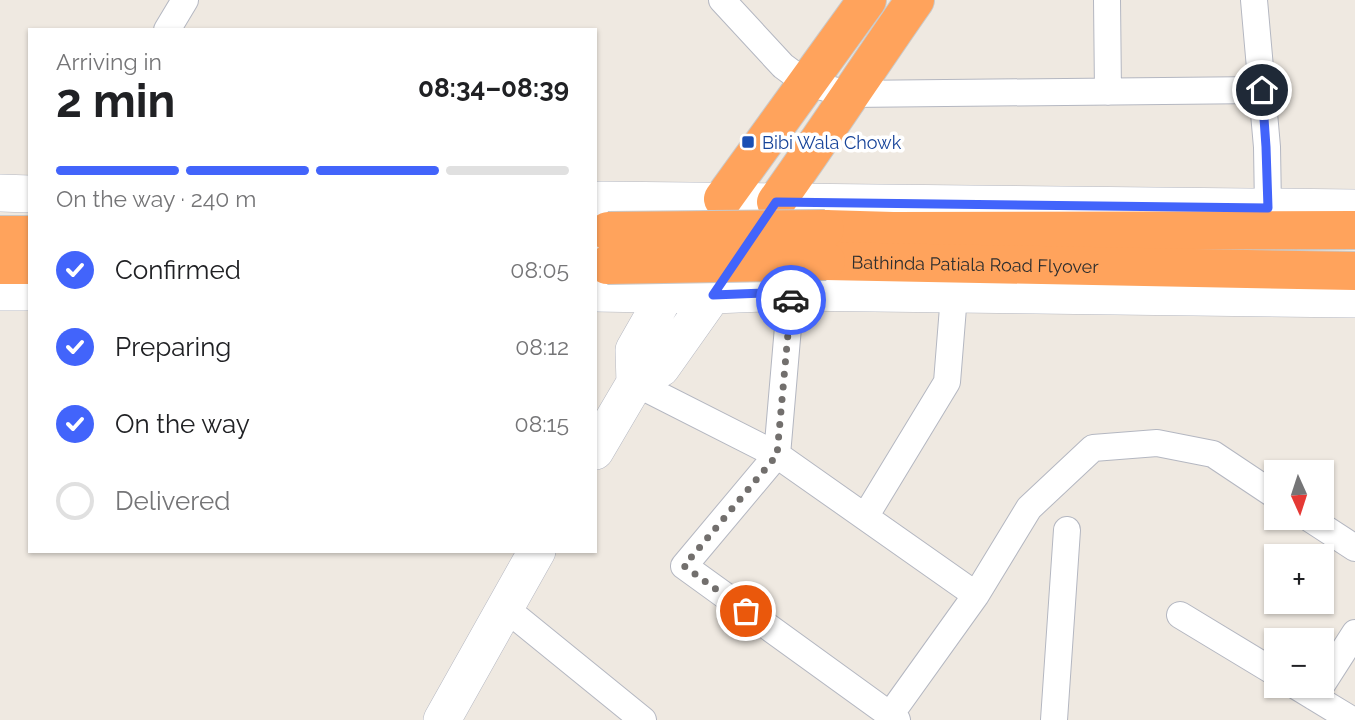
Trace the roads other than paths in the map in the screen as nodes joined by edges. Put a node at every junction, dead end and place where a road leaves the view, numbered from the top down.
1 (185, 0) edge
2 (722, 0) edge
3 (867, 0) edge
4 (915, 0) edge
5 (1107, 0) edge
6 (1254, 0) edge
7 (168, 28) edge
8 (806, 83) junction
9 (1262, 90) junction
10 (1108, 92) junction
11 (849, 94) junction
12 (0, 193) edge
13 (28, 194) edge
14 (723, 199) junction
15 (597, 200) edge
16 (776, 202) junction
17 (1268, 208) junction
18 (1355, 208) edge
19 (1355, 230) edge
20 (597, 232) edge
21 (0, 235) edge
22 (28, 235) edge
23 (0, 265) edge
24 (28, 265) edge
25 (597, 265) edge
26 (1355, 271) edge
27 (0, 292) edge
28 (28, 292) edge
29 (792, 292) junction
30 (597, 293) edge
31 (665, 294) junction
32 (713, 295) junction
33 (954, 295) junction
34 (1355, 299) edge
35 (635, 383) junction
36 (597, 448) edge
37 (777, 455) junction
38 (1264, 488) edge
39 (865, 516) junction
40 (1067, 530) dead end
41 (1327, 530) edge
42 (1355, 548) edge
43 (536, 553) edge
44 (976, 595) junction
45 (504, 607) junction
46 (1180, 615) dead end
47 (1355, 633) edge
48 (1334, 658) edge
49 (1264, 666) edge
50 (1315, 698) edge
51 (893, 718) edge
52 (442, 720) edge
53 (643, 720) edge
54 (1054, 720) edge
55 (1352, 720) edge

1 - 7 street
2 - 8 street
3 - 8 highway
4 - 11 highway
5 - 10 street
6 - 9 street
8 - 11 street
8 - 14 highway
9 - 10 street
9 - 17 street
10 - 11 street
11 - 16 highway
12 - 13 street
14 - 15 street
14 - 16 street
14 - 31 street
16 - 17 street
16 - 32 street
17 - 18 street
19 - 20 highway, Bathinda Patiala Road Flyover, bridge
21 - 22 highway
23 - 24 highway
25 - 26 highway, Bathinda Patiala Road Flyover, bridge
27 - 28 street
29 - 32 street
29 - 33 street
29 - 37 street
30 - 31 street
31 - 32 street
31 - 35 street
32 - 35 street
33 - 34 street
33 - 39 street
35 - 36 street
35 - 37 street
37 - 39 street
37 - 51 street
38 - 44 street
39 - 44 street
40 - 54 street
41 - 42 street
43 - 45 street
44 - 51 street
45 - 52 street
45 - 53 street
46 - 49 street
47 - 48 street
50 - 55 street

